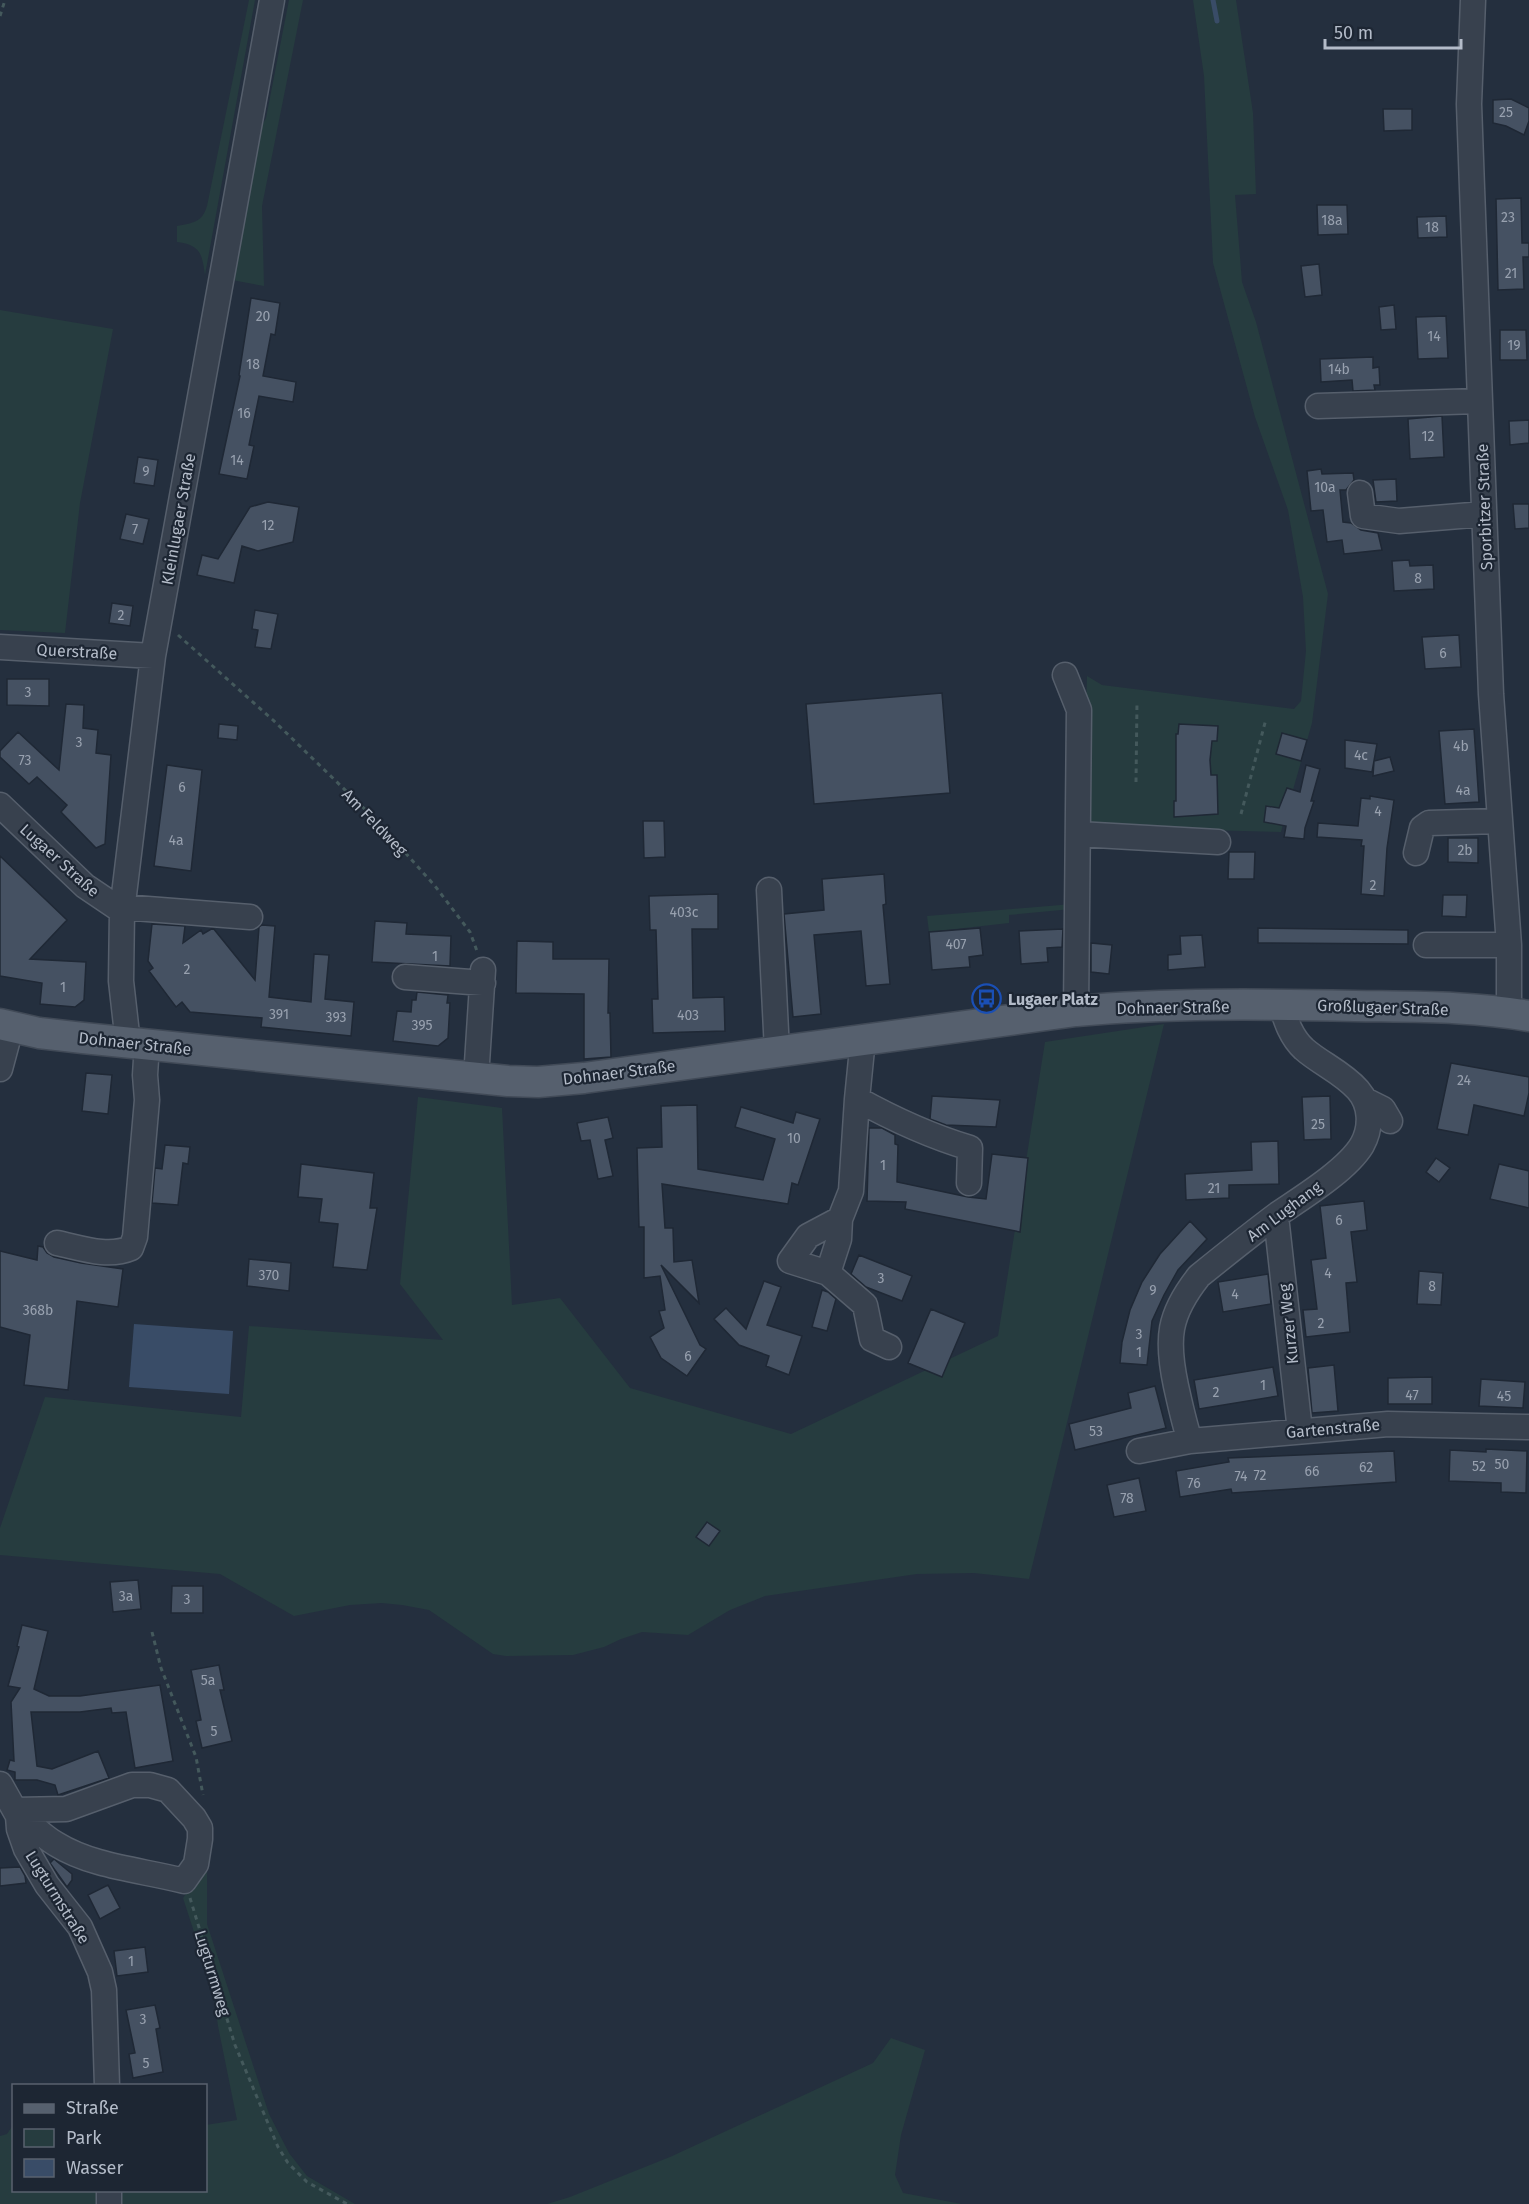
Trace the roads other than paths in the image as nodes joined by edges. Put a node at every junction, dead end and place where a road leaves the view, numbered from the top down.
1 (272, 0) edge
2 (1473, 0) edge
3 (1479, 401) junction
4 (1318, 406) dead end
5 (1360, 493) dead end
6 (1484, 514) junction
7 (0, 647) edge
8 (153, 656) junction
9 (1065, 675) dead end
10 (0, 805) edge
11 (1499, 821) junction
12 (1078, 834) junction
13 (1218, 842) dead end
14 (1416, 853) dead end
15 (769, 890) dead end
16 (122, 909) junction
17 (250, 917) dead end
18 (1426, 945) dead end
19 (1509, 945) junction
20 (405, 977) dead end
21 (1281, 1005) junction
22 (1238, 1006) joint
23 (1076, 1011) junction
24 (1519, 1015) edge
25 (5, 1026) edge
26 (863, 1039) junction
27 (138, 1044) junction
28 (777, 1051) junction
29 (0, 1069) edge
30 (476, 1078) junction
31 (856, 1099) junction
32 (1367, 1101) junction
33 (1390, 1121) dead end
34 (969, 1183) dead end
35 (1276, 1216) junction
36 (840, 1220) junction
37 (57, 1243) dead end
38 (828, 1273) junction
39 (889, 1347) dead end
40 (1529, 1427) edge
41 (1300, 1431) junction
42 (1190, 1441) junction
43 (1138, 1451) dead end
44 (0, 1784) edge
45 (17, 1814) junction
46 (107, 2084) edge

1 - 8 street, Kleinlugaer Straße
2 - 3 street, Sporbitzer Straße
3 - 4 street
3 - 6 street, Sporbitzer Straße
5 - 6 street
6 - 11 street, Sporbitzer Straße
7 - 8 street, Querstraße
8 - 16 street, Kleinlugaer Straße
9 - 12 street
10 - 16 street, Lugaer Straße
11 - 14 street
11 - 19 street, Sporbitzer Straße
12 - 13 street
12 - 23 street
15 - 28 street
16 - 17 street
16 - 27 street, Kleinlugaer Straße
18 - 19 street
19 - 24 street, Sporbitzer Straße
20 - 30 street
21 - 22 main road, Großlugaer Straße
21 - 24 main road, Großlugaer Straße
21 - 32 street
22 - 23 main road, Dohnaer Straße
23 - 26 main road, Dohnaer Straße
25 - 27 main road, Dohnaer Straße
25 - 29 street
26 - 28 main road, Dohnaer Straße
26 - 31 street
27 - 30 main road, Dohnaer Straße
27 - 37 street, Kleinlugaer Straße
28 - 30 main road, Dohnaer Straße
31 - 34 street
31 - 36 street
32 - 33 street
32 - 35 street, Am Lughang
35 - 41 street, Kurzer Weg
35 - 42 street, Am Lughang
36 - 38 street
36 - 38 street
38 - 39 street
40 - 41 street, Gartenstraße
41 - 42 street, Gartenstraße
42 - 43 street, Gartenstraße
44 - 45 street, Lugturmstraße
45 - 45 street
45 - 46 street, Lugturmstraße

